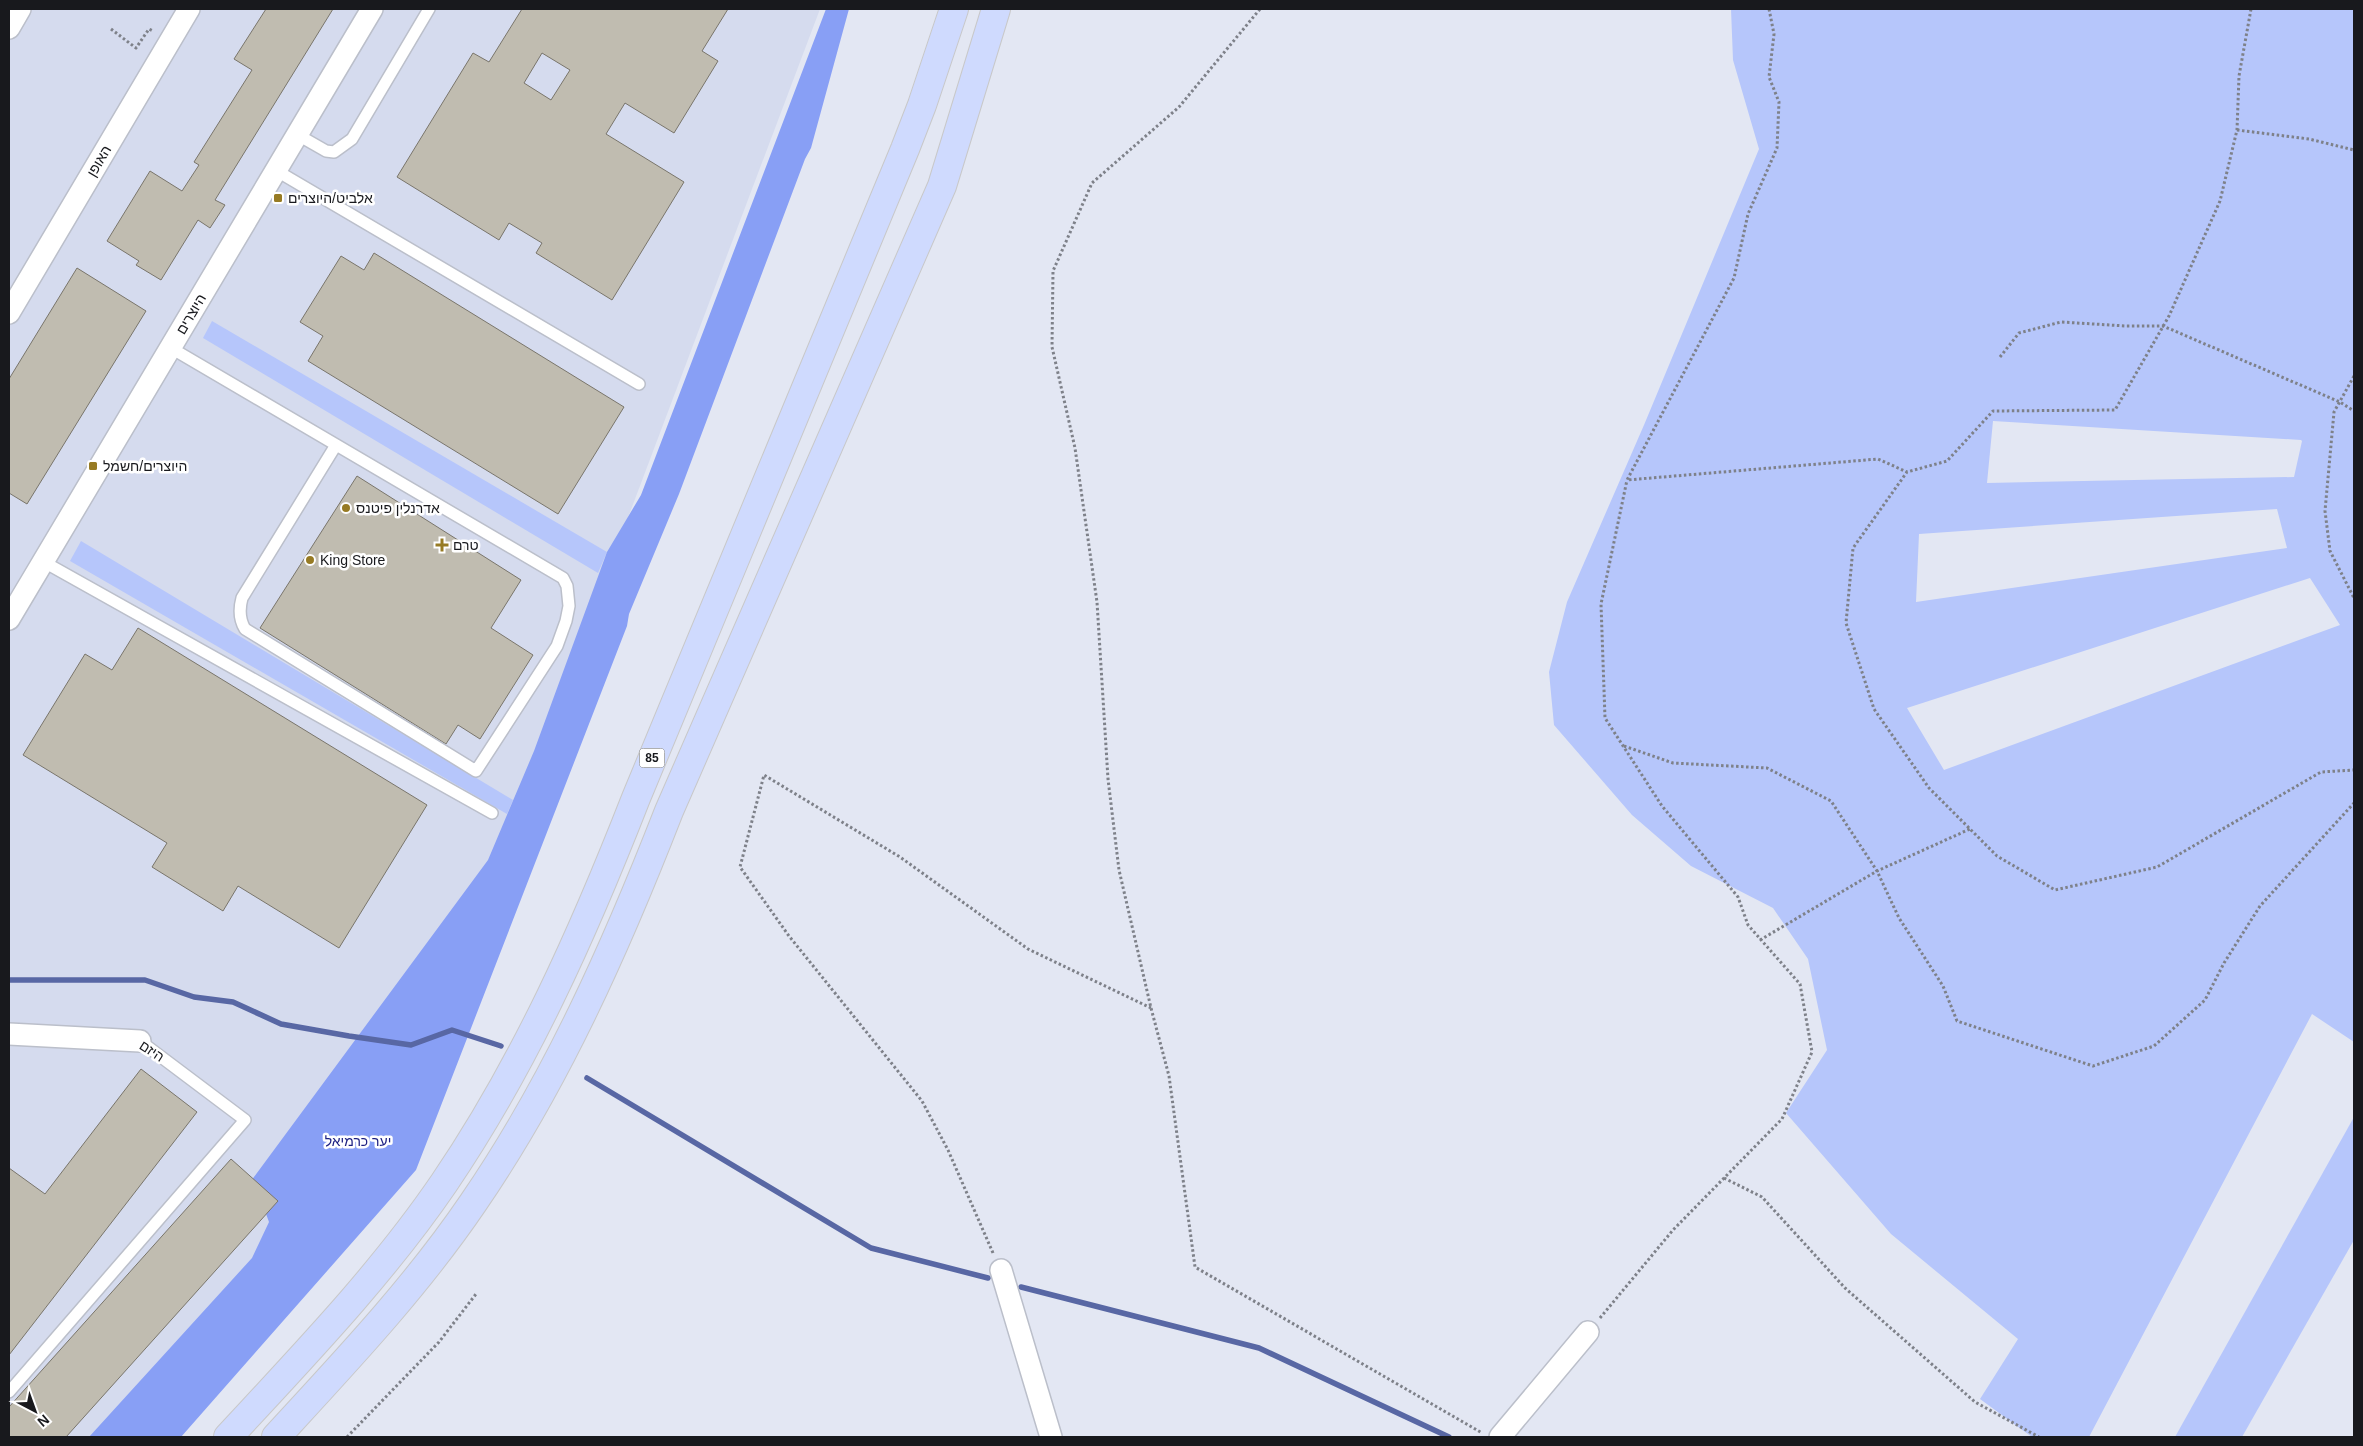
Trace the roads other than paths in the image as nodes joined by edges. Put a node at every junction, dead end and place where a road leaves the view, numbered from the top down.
1 (20, 9) edge
2 (189, 9) edge
3 (372, 9) edge
4 (429, 9) edge
5 (954, 9) edge
6 (996, 9) edge
7 (9, 28) edge
8 (298, 135) junction
9 (276, 171) junction
10 (9, 313) edge
11 (172, 348) junction
12 (638, 384) dead end
13 (336, 445) junction
14 (44, 562) junction
15 (9, 620) edge
16 (492, 813) dead end
17 (9, 1034) edge
18 (140, 1041) joint
19 (1001, 1270) road end
20 (1588, 1332) road end
21 (9, 1392) edge
22 (228, 1437) edge
23 (276, 1437) edge
24 (1051, 1437) edge
25 (1500, 1437) edge

1 - 7 street
2 - 10 street, האופן
3 - 8 street, היוצרים
4 - 8 lane
5 - 22 highway, 85
6 - 23 highway
8 - 9 street, היוצרים
9 - 11 street, היוצרים
9 - 12 lane
11 - 13 lane
11 - 14 street, היוצרים
13 - 13 lane
14 - 15 street, היוצרים
14 - 16 lane
17 - 18 street, היזם
18 - 21 lane, היזם
19 - 24 street
20 - 25 street

